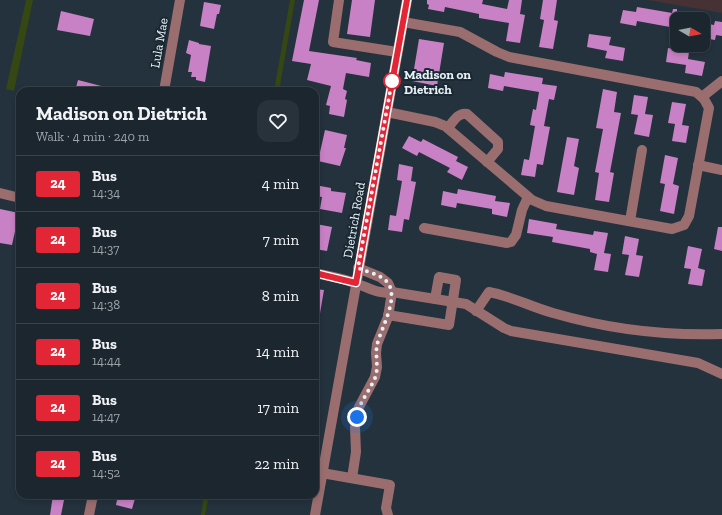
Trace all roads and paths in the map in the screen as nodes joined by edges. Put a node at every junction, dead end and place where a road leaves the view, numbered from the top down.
1 (180, 0) edge
2 (339, 0) edge
3 (407, 0) edge
4 (403, 22) junction
5 (397, 52) junction
6 (722, 81) edge
7 (165, 87) edge
8 (702, 97) junction
9 (387, 112) junction
10 (448, 128) junction
11 (642, 150) dead end
12 (487, 162) junction
13 (698, 166) junction
14 (722, 170) edge
15 (0, 193) edge
16 (528, 196) junction
17 (16, 197) edge
18 (630, 221) junction
19 (424, 228) dead end
20 (358, 268) junction
21 (319, 274) edge
22 (356, 283) junction
23 (392, 292) junction
24 (435, 299) junction
25 (453, 302) junction
26 (476, 311) junction
27 (388, 315) junction
28 (722, 334) edge
29 (722, 374) edge
30 (322, 473) junction
31 (352, 478) junction
32 (319, 491) edge
33 (92, 499) edge
34 (318, 499) edge
35 (89, 515) edge
36 (315, 515) edge
37 (388, 515) edge

1 - 7 street, Lula Mae
2 - 5 street
3 - 4 street, Dietrich Road
4 - 5 street, Dietrich Road
4 - 8 street
5 - 9 street, Dietrich Road
6 - 8 street
8 - 13 street
9 - 10 street
9 - 20 street, Dietrich Road
10 - 12 street
10 - 12 street
11 - 18 street
12 - 16 street
13 - 14 street
13 - 18 street
15 - 17 street
16 - 18 street
16 - 19 street
20 - 22 street, Dietrich Road
20 - 23 street
21 - 22 street
22 - 23 street
22 - 30 street, Dietrich Road
23 - 24 street
23 - 27 street
24 - 25 street
24 - 25 street
25 - 26 street
25 - 27 street
26 - 28 street
26 - 29 street
27 - 31 street
30 - 31 street
30 - 32 street, Dietrich Road
31 - 37 street
33 - 35 street
34 - 36 street, Dietrich Road

